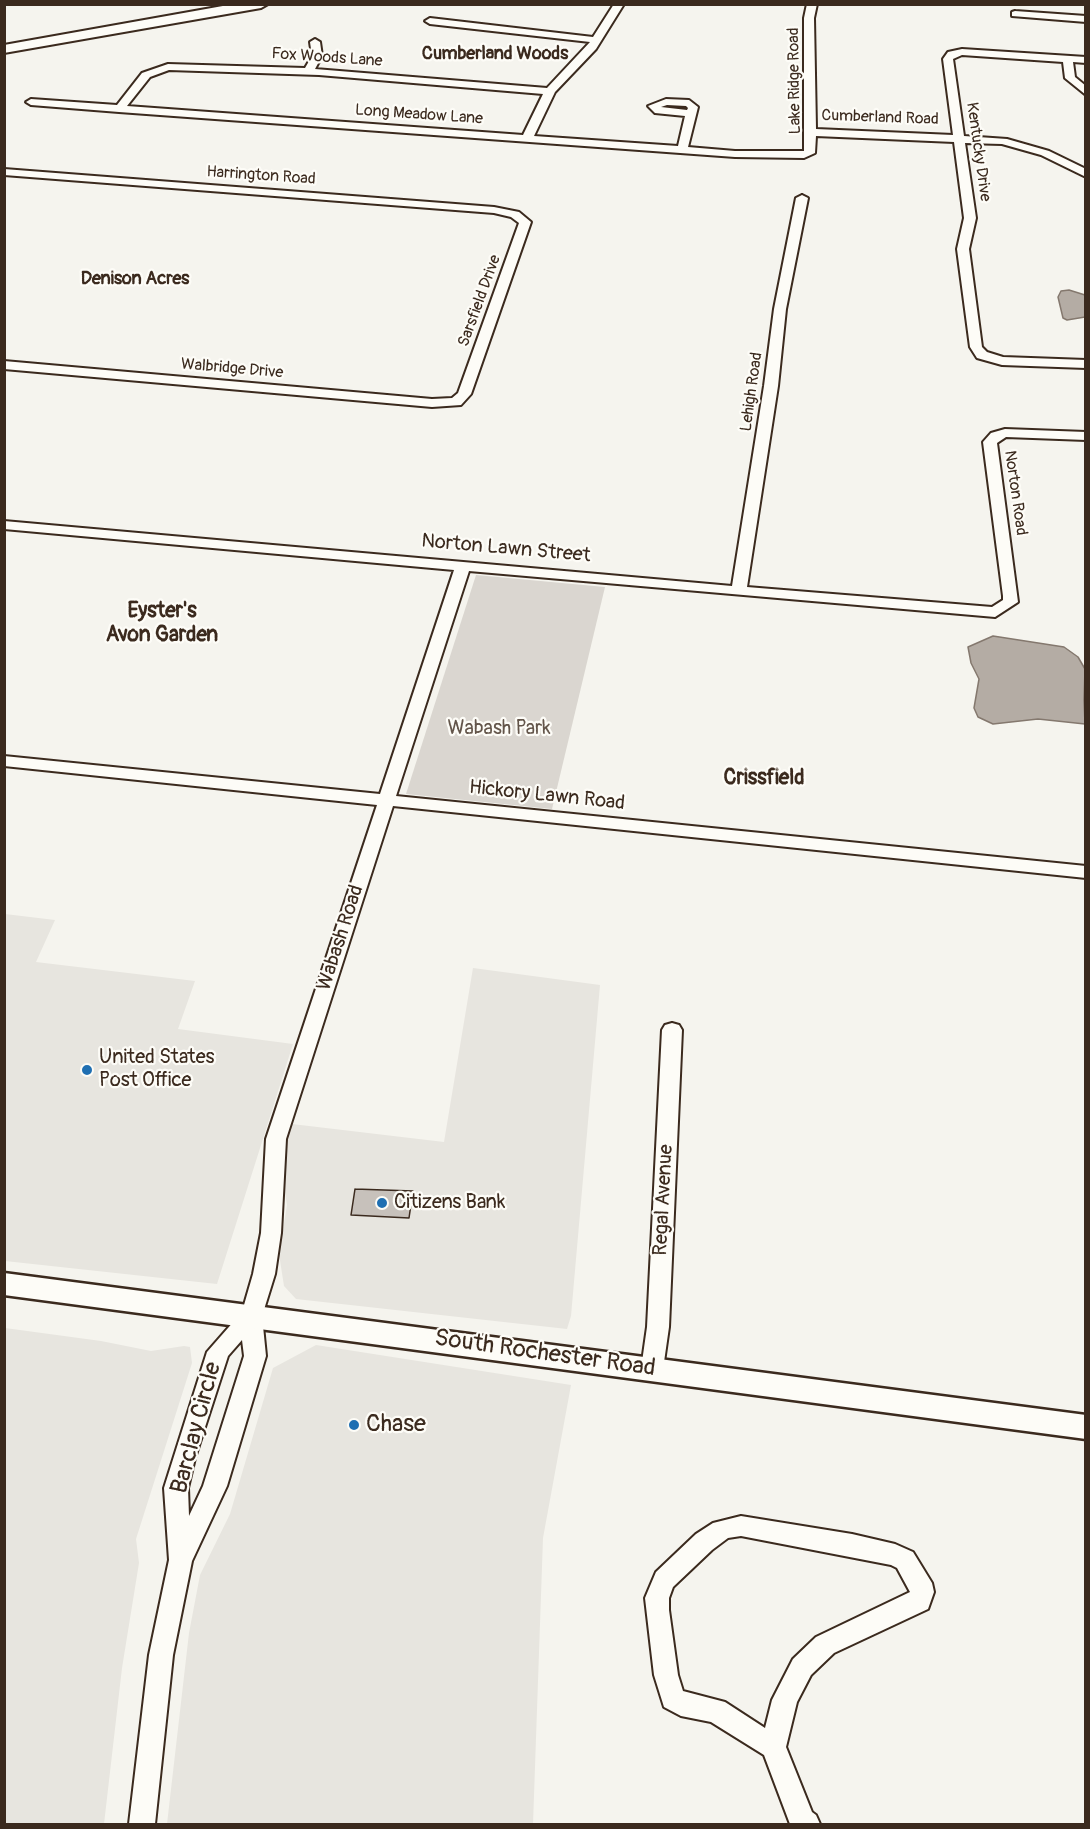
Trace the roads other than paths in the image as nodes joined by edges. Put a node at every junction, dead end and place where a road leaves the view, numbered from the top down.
1 (198, 4) edge
2 (261, 4) edge
3 (619, 4) edge
4 (812, 4) edge
5 (1015, 14) dead end
6 (1086, 19) edge
7 (430, 21) dead end
8 (4, 38) edge
9 (596, 40) junction
10 (315, 42) dead end
11 (4, 49) edge
12 (1068, 59) junction
13 (1086, 60) edge
14 (309, 71) junction
15 (550, 91) junction
16 (1086, 92) edge
17 (31, 102) dead end
18 (119, 109) junction
19 (690, 113) dead end
20 (811, 132) junction
21 (959, 138) junction
22 (527, 139) junction
23 (681, 151) junction
24 (805, 155) joint
25 (4, 172) edge
26 (1086, 174) edge
27 (802, 198) dead end
28 (515, 214) joint
29 (4, 364) edge
30 (1086, 364) edge
31 (456, 402) joint
32 (1086, 436) edge
33 (4, 525) edge
34 (463, 566) junction
35 (739, 591) junction
36 (1003, 609) joint
37 (4, 761) edge
38 (387, 801) junction
39 (1086, 872) edge
40 (672, 1030) dead end
41 (4, 1284) edge
42 (251, 1316) junction
43 (652, 1369) junction
44 (1086, 1427) edge
45 (180, 1561) junction
46 (773, 1747) junction
47 (803, 1823) edge
48 (142, 1824) edge

1 - 8 highway
2 - 11 highway
3 - 9 street
4 - 20 street, Lake Ridge Road
5 - 6 street
7 - 9 street
9 - 15 street
10 - 14 street
12 - 13 street, Kentucky Drive
12 - 16 street
12 - 21 street, Kentucky Drive
14 - 15 street, Fox Woods Lane
14 - 18 street, Fox Woods Lane
15 - 22 street
17 - 18 street, Long Meadow Lane
18 - 22 street, Long Meadow Lane
19 - 23 street
20 - 21 street, Cumberland Road
20 - 24 street, Lake Ridge Road
21 - 26 street, Cumberland Road
21 - 30 street, Kentucky Drive
22 - 23 street, Long Meadow Lane
23 - 24 street, Long Meadow Lane
25 - 28 street, Harrington Road
27 - 35 street, Lehigh Road
28 - 31 street, Sarsfield Drive
29 - 31 street, Walbridge Drive
32 - 36 street, Norton Road
33 - 34 street, Norton Lawn Street
34 - 35 street, Norton Lawn Street
34 - 38 street, Wabash Road
35 - 36 street, Norton Lawn Street
37 - 38 street, Hickory Lawn Road
38 - 39 street, Hickory Lawn Road
38 - 42 street, Wabash Road
40 - 43 street, Regal Avenue
41 - 42 main road, South Rochester Road
42 - 43 main road, South Rochester Road
42 - 45 street, Barclay Circle
42 - 45 street, Barclay Circle
43 - 44 main road, South Rochester Road
45 - 48 street, Barclay Circle
46 - 46 street
46 - 47 street

